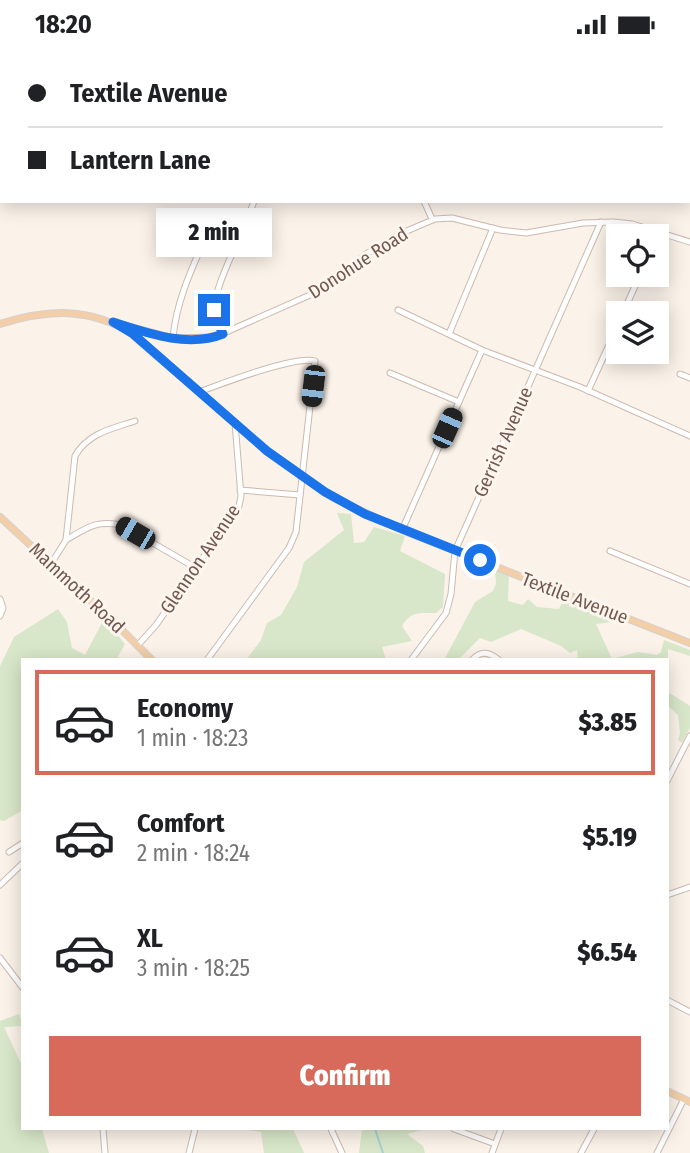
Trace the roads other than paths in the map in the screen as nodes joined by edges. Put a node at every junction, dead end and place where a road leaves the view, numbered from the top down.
1 (253, 203) edge
2 (425, 203) edge
3 (432, 219) junction
4 (601, 222) junction
5 (632, 224) edge
6 (493, 228) junction
7 (669, 238) edge
8 (204, 241) dead end
9 (690, 243) edge
10 (398, 310) dead end
11 (113, 322) junction
12 (0, 324) edge
13 (223, 334) junction
14 (449, 334) junction
15 (173, 338) junction
16 (482, 350) junction
17 (606, 352) edge
18 (535, 370) junction
19 (390, 373) dead end
20 (680, 375) dead end
21 (690, 378) edge
22 (589, 391) junction
23 (199, 392) junction
24 (459, 402) junction
25 (135, 421) dead end
26 (234, 423) junction
27 (690, 436) edge
28 (301, 476) junction
29 (240, 490) junction
30 (300, 495) junction
31 (0, 517) edge
32 (402, 530) junction
33 (66, 540) junction
34 (455, 551) junction
35 (610, 551) dead end
36 (51, 564) junction
37 (196, 568) junction
38 (690, 584) edge
39 (0, 599) edge
40 (0, 616) edge
41 (690, 643) edge
42 (138, 645) junction
43 (150, 658) edge
44 (208, 658) edge
45 (412, 658) edge
46 (474, 658) edge
47 (495, 658) edge
48 (690, 736) edge
49 (669, 777) edge
50 (21, 844) edge
51 (9, 852) dead end
52 (21, 865) edge
53 (0, 885) edge
54 (690, 887) edge
55 (669, 894) edge
56 (0, 958) edge
57 (21, 985) edge
58 (669, 1001) edge
59 (690, 1011) edge
60 (669, 1092) edge
61 (687, 1100) edge
62 (103, 1130) edge
63 (194, 1130) edge
64 (331, 1130) edge
65 (457, 1130) edge
66 (501, 1130) edge
67 (593, 1130) edge
68 (495, 1144) junction
69 (105, 1153) edge
70 (188, 1153) edge
71 (342, 1153) edge
72 (492, 1153) edge
73 (581, 1153) edge
74 (657, 1153) edge

1 - 13 street
2 - 3 street
3 - 6 street, Donohue Road
3 - 13 street, Donohue Road
4 - 5 street, Donohue Road
4 - 6 street, Donohue Road
4 - 18 street, Gerrish Avenue
6 - 14 street
7 - 9 street, Donohue Road
8 - 15 street
10 - 14 street
11 - 12 main road
11 - 15 street, Donohue Road
11 - 23 main road, Textile Avenue
13 - 15 street, Donohue Road
14 - 16 street
16 - 18 street
16 - 24 street
17 - 22 street
18 - 22 street
18 - 34 street, Gerrish Avenue
19 - 24 street
20 - 21 street
22 - 27 street
23 - 26 main road, Textile Avenue
23 - 28 street
24 - 32 street
25 - 33 street
26 - 28 main road, Textile Avenue
26 - 29 street, Glennon Avenue
28 - 30 street
28 - 32 main road, Textile Avenue
29 - 30 street
29 - 37 street, Glennon Avenue
30 - 44 street
31 - 36 main road, Mammoth Road
32 - 34 main road, Textile Avenue
33 - 36 street
33 - 37 street
34 - 41 main road, Textile Avenue
34 - 45 street, Gerrish Avenue
35 - 38 street
36 - 42 main road, Mammoth Road
37 - 42 street, Glennon Avenue
39 - 40 street
42 - 43 main road, Mammoth Road
46 - 47 street
48 - 49 street
50 - 51 street
52 - 53 street
54 - 55 street
56 - 57 street
58 - 59 street
60 - 61 main road
61 - 74 street
62 - 69 street
63 - 70 street
64 - 71 street
65 - 68 street
66 - 68 street
67 - 73 street
68 - 72 street

